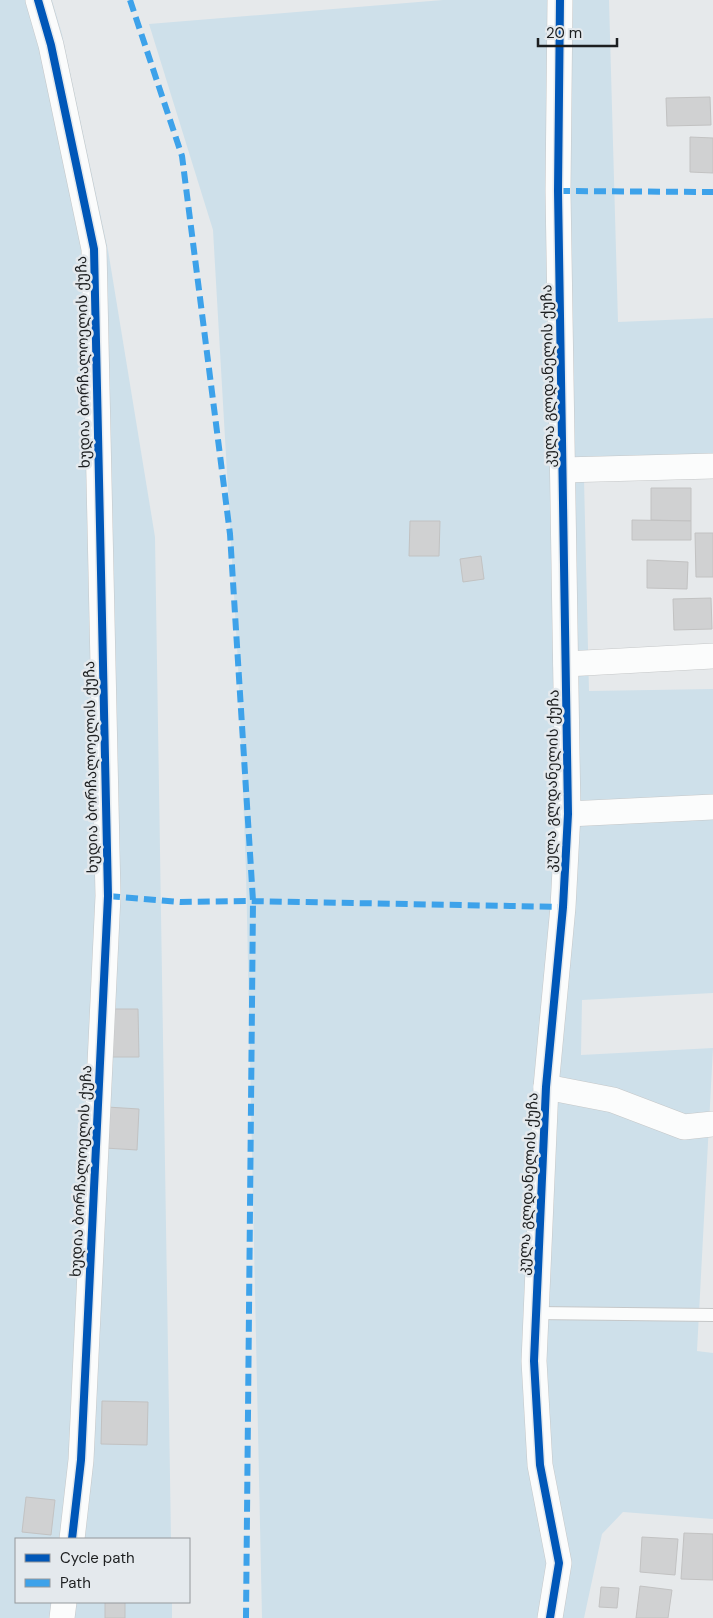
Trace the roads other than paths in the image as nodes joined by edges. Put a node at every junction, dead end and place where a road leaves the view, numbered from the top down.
1 (38, 0) edge
2 (560, 0) edge
3 (713, 466) edge
4 (563, 470) junction
5 (713, 656) edge
6 (566, 664) junction
7 (713, 807) edge
8 (568, 814) junction
9 (546, 1086) junction
10 (713, 1124) edge
11 (536, 1313) junction
12 (713, 1315) edge
13 (72, 1538) edge
14 (64, 1603) edge
15 (62, 1618) edge
16 (550, 1618) edge

1 - 13 street, ხუდია ბორჩალოელის ქუჩა
2 - 4 street, კულა გლდანელის ქუჩა
3 - 4 street
4 - 6 street, კულა გლდანელის ქუჩა
5 - 6 street
6 - 8 street, კულა გლდანელის ქუჩა
7 - 8 street
8 - 9 street, კულა გლდანელის ქუჩა
9 - 10 street
9 - 11 street, კულა გლდანელის ქუჩა
11 - 12 lane
11 - 16 street, კულა გლდანელის ქუჩა
14 - 15 street

